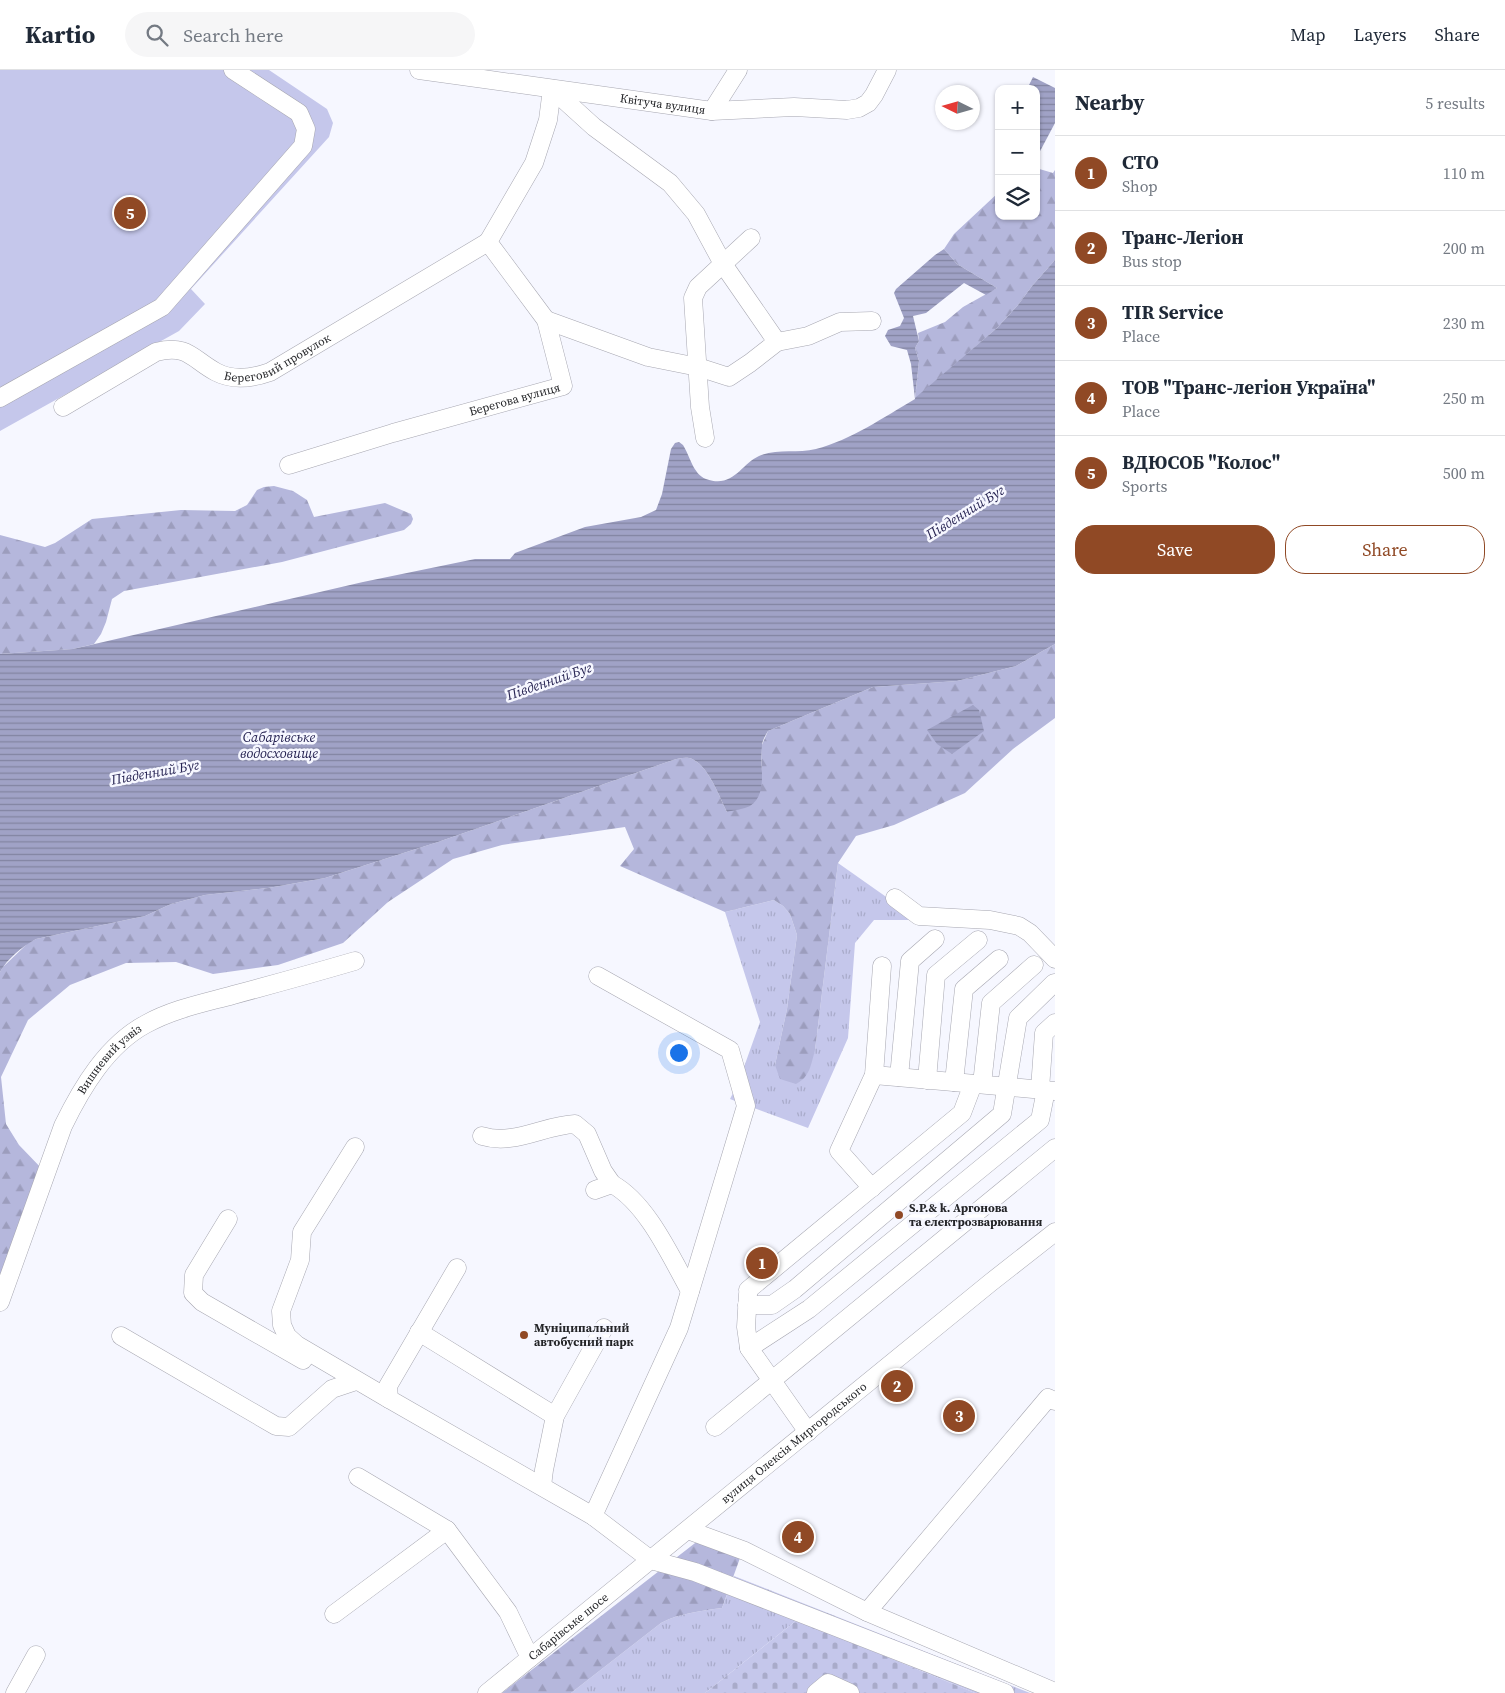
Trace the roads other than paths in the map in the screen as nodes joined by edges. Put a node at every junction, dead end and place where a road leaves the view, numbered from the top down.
1 (233, 70) edge
2 (419, 70) edge
3 (738, 70) edge
4 (886, 70) edge
5 (552, 89) junction
6 (712, 111) junction
7 (751, 238) dead end
8 (488, 242) junction
9 (723, 264) junction
10 (546, 320) junction
11 (872, 321) dead end
12 (776, 342) junction
13 (698, 367) junction
14 (0, 398) edge
15 (64, 407) dead end
16 (705, 438) dead end
17 (289, 466) dead end
18 (895, 898) dead end
19 (935, 939) dead end
20 (978, 940) dead end
21 (999, 960) dead end
22 (1055, 960) edge
23 (354, 961) dead end
24 (1034, 965) dead end
25 (882, 966) dead end
26 (598, 976) dead end
27 (1054, 983) edge
28 (1055, 1023) edge
29 (874, 1075) junction
30 (899, 1077) junction
31 (927, 1080) junction
32 (954, 1082) junction
33 (977, 1084) junction
34 (1007, 1086) junction
35 (1047, 1090) edge
36 (482, 1136) dead end
37 (355, 1147) dead end
38 (1055, 1148) edge
39 (612, 1184) junction
40 (872, 1188) junction
41 (595, 1190) dead end
42 (228, 1219) dead end
43 (1055, 1232) edge
44 (457, 1268) dead end
45 (690, 1291) junction
46 (748, 1292) junction
47 (0, 1302) edge
48 (604, 1328) dead end
49 (419, 1332) junction
50 (121, 1336) dead end
51 (749, 1348) junction
52 (771, 1379) junction
53 (356, 1381) junction
54 (389, 1399) junction
55 (1055, 1400) edge
56 (555, 1416) junction
57 (715, 1426) dead end
58 (808, 1432) junction
59 (358, 1477) dead end
60 (542, 1486) junction
61 (593, 1516) junction
62 (447, 1530) junction
63 (688, 1530) junction
64 (651, 1560) junction
65 (868, 1612) junction
66 (334, 1614) dead end
67 (36, 1655) dead end
68 (530, 1658) junction
69 (969, 1687) edge
70 (1055, 1692) edge
71 (16, 1693) edge
72 (486, 1693) edge
73 (816, 1693) edge
74 (850, 1693) edge
75 (1004, 1693) edge

1 - 14 street
2 - 5 street, Квітуча вулиця
3 - 6 street
4 - 6 street, Квітуча вулиця
5 - 6 street, Квітуча вулиця
5 - 8 street
5 - 9 street
7 - 9 street
8 - 10 street, Берегова вулиця
8 - 15 street, Береговий провулок
9 - 12 street
9 - 13 street
10 - 13 street
10 - 17 street, Берегова вулиця
11 - 12 street
12 - 13 street
13 - 16 street
18 - 22 street
19 - 30 street
20 - 31 street
21 - 32 street
23 - 47 street, Вишневий узвіз
24 - 33 street
25 - 29 street
26 - 45 street
27 - 34 street
28 - 35 street
29 - 30 street
29 - 40 street
30 - 31 street
31 - 32 street
32 - 33 street
33 - 34 street
33 - 40 street
34 - 35 street
34 - 46 street
35 - 51 street
36 - 39 street
37 - 53 street
38 - 52 street
39 - 41 street
39 - 45 street
40 - 46 street
42 - 53 street
43 - 58 street, вулиця Олексія Миргородського
44 - 49 street
45 - 61 street
46 - 51 street
48 - 56 street
49 - 54 street
49 - 56 street
50 - 53 street
51 - 52 street
52 - 57 street
52 - 58 street
53 - 54 street
54 - 60 street
55 - 65 street
56 - 60 street
58 - 63 street, вулиця Олексія Миргородського
59 - 62 street
60 - 61 street
61 - 64 street
62 - 66 street
62 - 68 street
63 - 64 street, вулиця Олексія Миргородського
63 - 65 street
64 - 68 street, Сабарівське шосе
64 - 69 street
65 - 70 street
67 - 71 street
68 - 72 street, Сабарівське шосе
69 - 75 street
73 - 74 street

